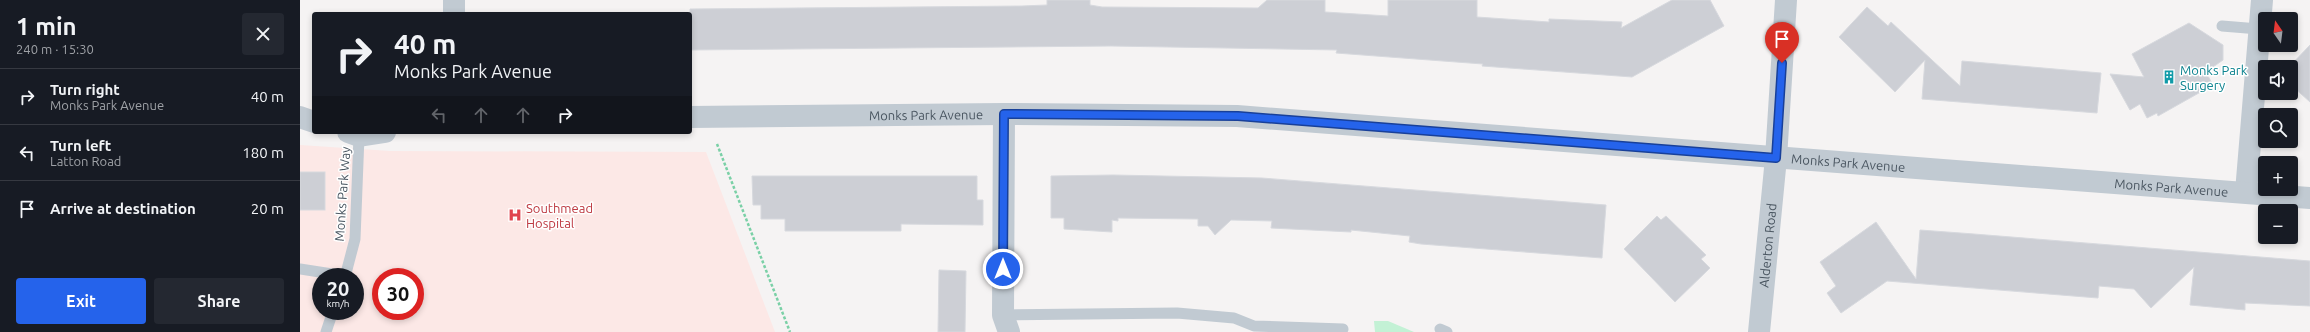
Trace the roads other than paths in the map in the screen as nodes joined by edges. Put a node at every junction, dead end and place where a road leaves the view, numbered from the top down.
1 (454, 0) edge
2 (1786, 0) edge
3 (2262, 0) edge
4 (454, 12) edge
5 (2261, 12) edge
6 (2222, 26) dead end
7 (2258, 29) edge
8 (2258, 42) edge
9 (1004, 114) junction
10 (300, 117) edge
11 (698, 117) edge
12 (312, 121) edge
13 (354, 134) edge
14 (1776, 158) junction
15 (2246, 192) junction
16 (2310, 198) edge
17 (347, 268) edge
18 (300, 269) edge
19 (312, 271) edge
20 (330, 320) edge
21 (1006, 324) edge
22 (1343, 329) dead end
23 (326, 332) edge
24 (1759, 332) edge

1 - 4 street
2 - 14 street, Alderton Road
3 - 5 street
6 - 7 lane
8 - 15 street
9 - 11 street, Monks Park Avenue
9 - 14 street, Monks Park Avenue
9 - 21 street
10 - 12 street
13 - 17 lane, Monks Park Way
14 - 15 street, Monks Park Avenue
14 - 24 street, Alderton Road
15 - 16 street, Monks Park Avenue
18 - 19 lane
20 - 23 lane
21 - 22 lane

